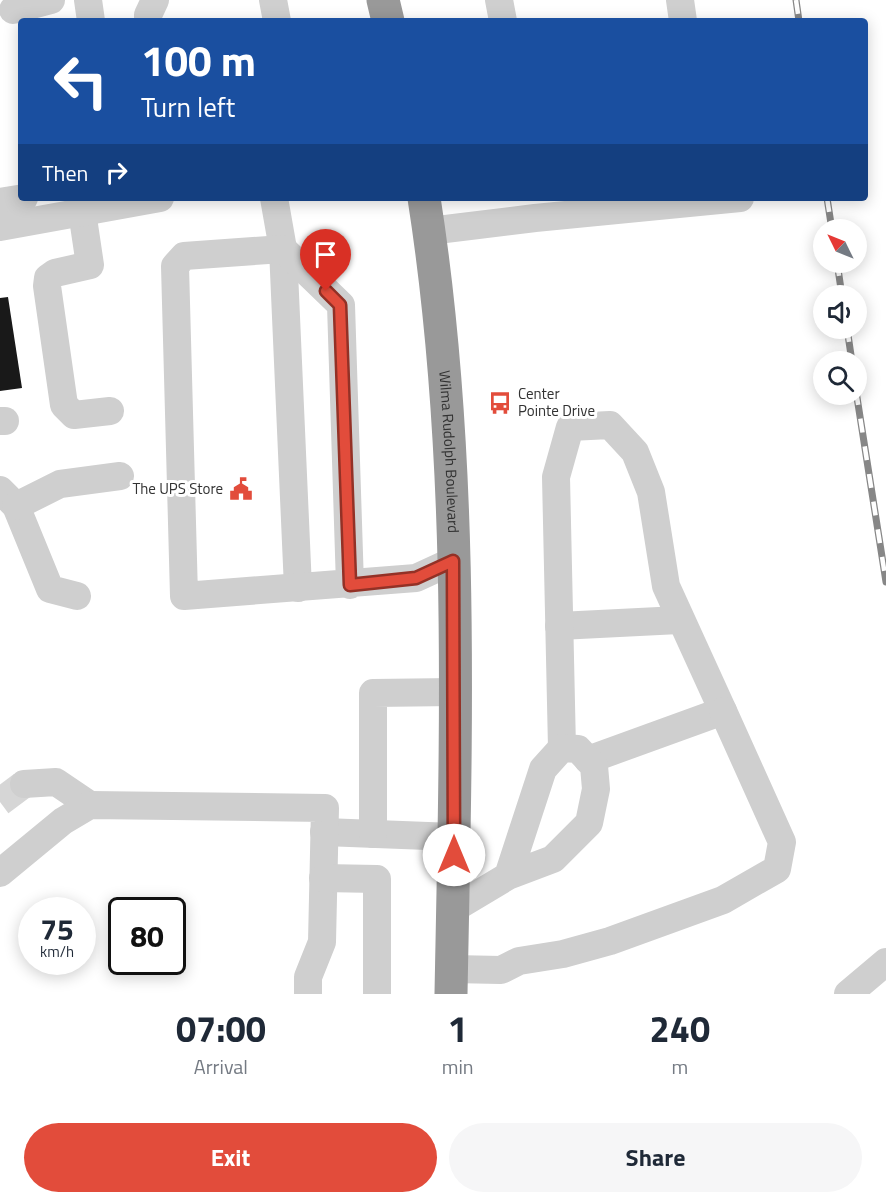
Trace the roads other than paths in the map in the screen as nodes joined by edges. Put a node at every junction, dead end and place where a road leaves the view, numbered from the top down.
1 (51, 0) edge
2 (87, 0) edge
3 (154, 0) edge
4 (273, 0) edge
5 (382, 0) edge
6 (499, 0) edge
7 (680, 0) edge
8 (14, 10) dead end
9 (90, 18) edge
10 (148, 18) edge
11 (276, 18) edge
12 (387, 18) edge
13 (502, 18) edge
14 (683, 18) edge
15 (18, 199) edge
16 (126, 201) edge
17 (274, 201) edge
18 (424, 201) edge
19 (678, 201) edge
20 (0, 202) edge
21 (81, 205) edge
22 (533, 208) edge
23 (0, 227) edge
24 (429, 231) junction
25 (282, 249) junction
26 (110, 411) dead end
27 (120, 476) dead end
28 (8, 498) edge
29 (453, 561) junction
30 (350, 585) junction
31 (298, 588) junction
32 (77, 596) dead end
33 (679, 620) junction
34 (560, 626) junction
35 (454, 692) junction
36 (723, 711) junction
37 (562, 748) junction
38 (588, 759) junction
39 (24, 784) tunnel mouth
40 (90, 805) junction
41 (324, 832) junction
42 (373, 834) junction
43 (454, 837) junction
44 (0, 873) edge
45 (508, 876) junction
46 (323, 878) junction
47 (453, 909) junction
48 (886, 962) edge
49 (452, 982) edge
50 (501, 982) edge
51 (308, 994) edge
52 (377, 994) edge
53 (848, 994) edge

1 - 8 street
2 - 9 street
3 - 10 street
4 - 11 street
5 - 12 highway
6 - 13 street
7 - 14 street
15 - 20 street
16 - 21 street
17 - 25 street
18 - 24 highway, Wilma Rudolph Boulevard
19 - 22 street
21 - 23 street
21 - 26 street
22 - 24 street
24 - 29 highway, Wilma Rudolph Boulevard
25 - 30 street
25 - 31 street
25 - 31 street
27 - 28 street
28 - 32 street
29 - 30 street
29 - 35 highway, Wilma Rudolph Boulevard
30 - 31 street
33 - 34 street
33 - 34 street
33 - 36 street
34 - 37 street
35 - 42 street
35 - 43 highway, Wilma Rudolph Boulevard
36 - 38 street
36 - 50 street
37 - 38 street
37 - 45 street
38 - 45 street
39 - 40 street
40 - 41 street
40 - 44 street
41 - 42 street
41 - 46 street
42 - 43 street
43 - 47 highway, Wilma Rudolph Boulevard
45 - 47 street
46 - 51 street
46 - 52 street
47 - 49 highway, Wilma Rudolph Boulevard
48 - 53 street
49 - 50 street

